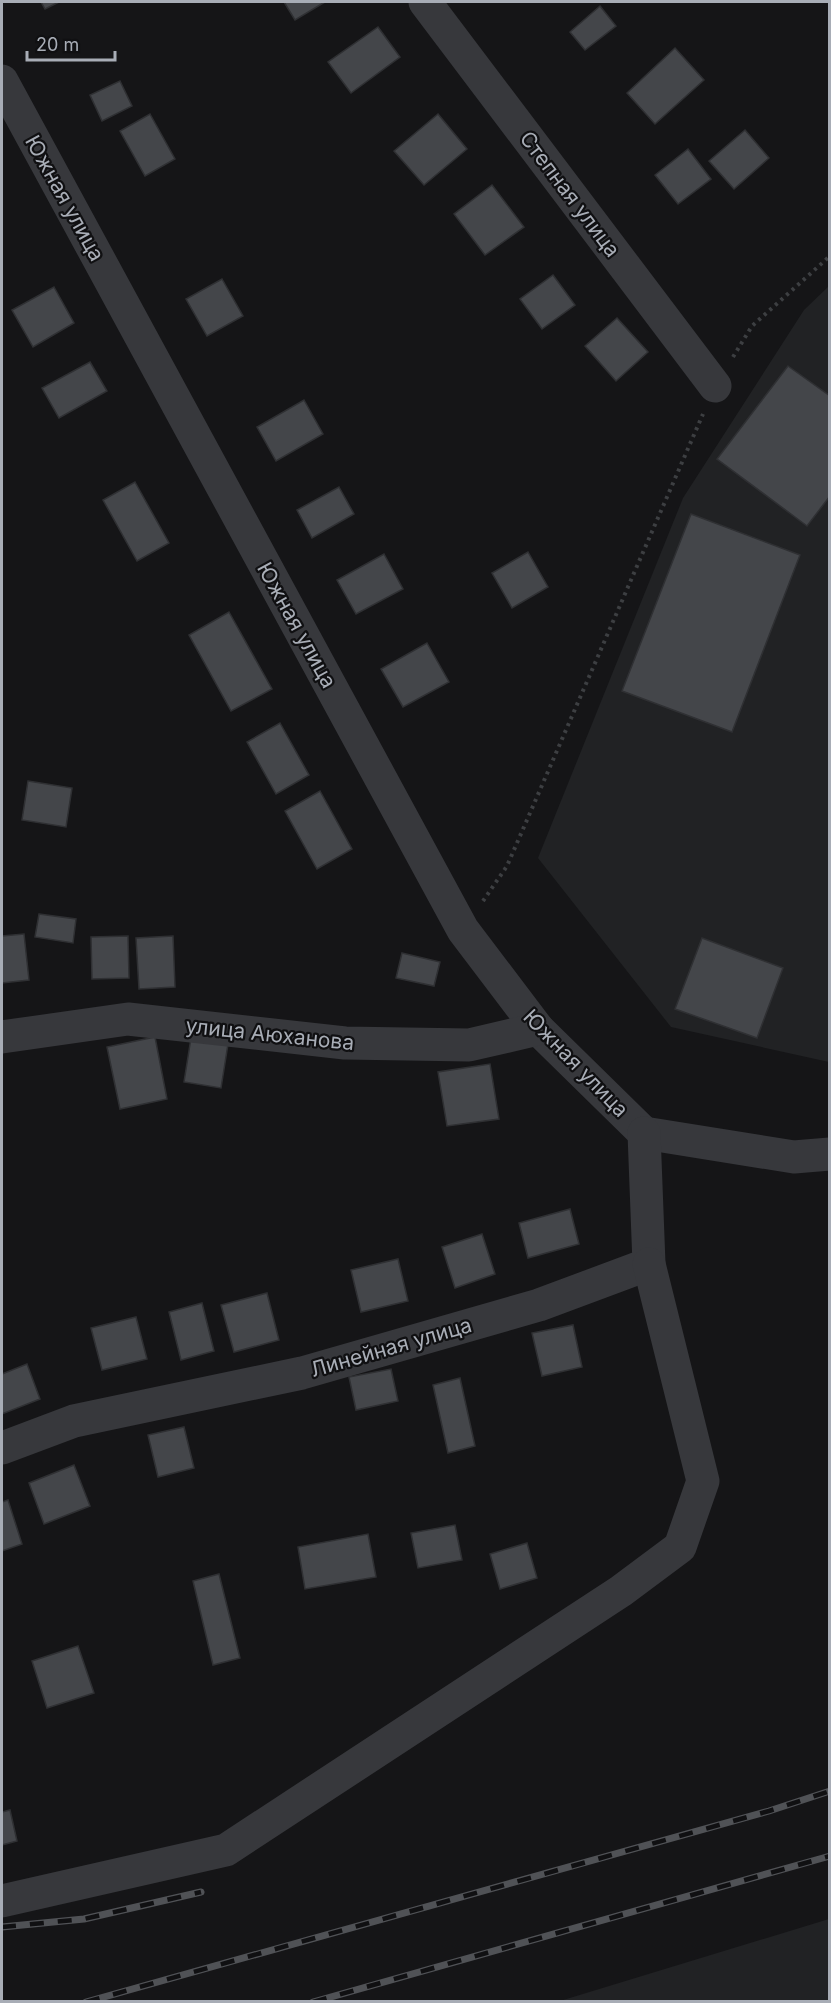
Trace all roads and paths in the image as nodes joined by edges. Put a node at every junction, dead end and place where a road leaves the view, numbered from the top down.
1 (425, 2) edge
2 (2, 81) edge
3 (830, 256) edge
4 (715, 386) junction
5 (463, 930) junction
6 (538, 1029) junction
7 (2, 1037) edge
8 (644, 1133) junction
9 (830, 1154) edge
10 (649, 1264) junction
11 (2, 1448) edge
12 (2, 1901) edge

1 - 4 street, Степная улица
2 - 5 street, Южная улица
3 - 4 path
4 - 5 path
5 - 6 street, Южная улица
6 - 7 street, улица Аюханова
6 - 8 street, Южная улица
8 - 9 street
8 - 10 street
10 - 11 street, Линейная улица
10 - 12 street

